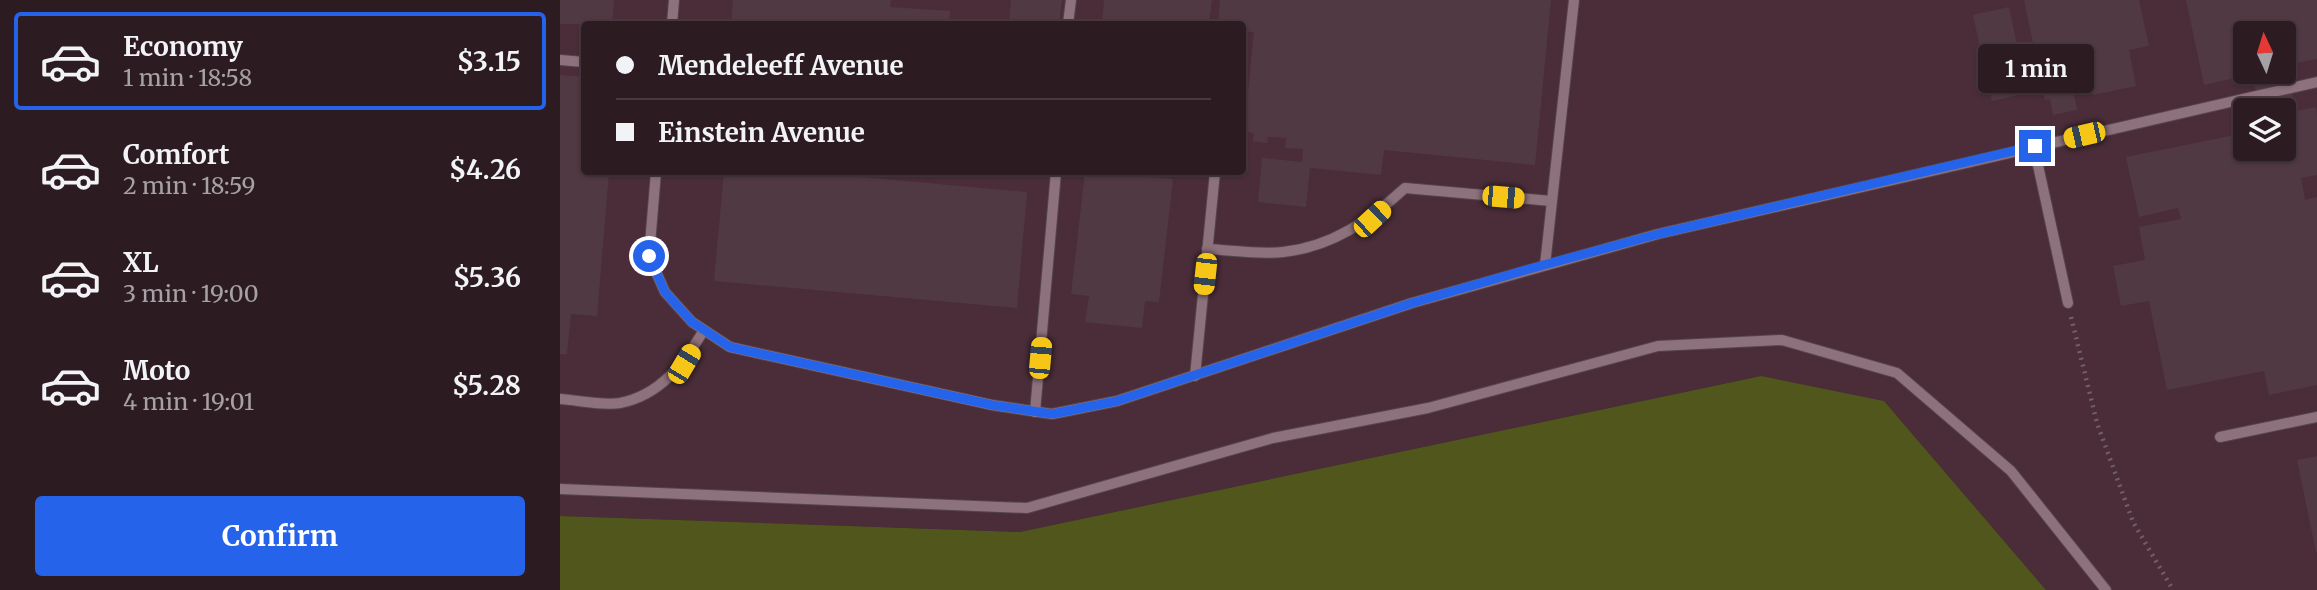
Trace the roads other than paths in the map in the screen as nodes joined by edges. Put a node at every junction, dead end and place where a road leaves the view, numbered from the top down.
1 (674, 0) edge
2 (1070, 0) edge
3 (1574, 0) edge
4 (672, 21) edge
5 (1068, 21) edge
6 (560, 60) edge
7 (581, 62) edge
8 (2317, 82) edge
9 (2035, 146) junction
10 (656, 175) edge
11 (1056, 175) edge
12 (1214, 175) edge
13 (1551, 201) junction
14 (1207, 249) junction
15 (1545, 264) junction
16 (2068, 303) road end
17 (704, 330) junction
18 (1195, 376) junction
19 (560, 399) edge
20 (1035, 412) junction
21 (2317, 417) edge
22 (2220, 437) dead end
23 (560, 489) edge
24 (2105, 590) edge

1 - 4 lane
2 - 5 lane
3 - 13 lane
6 - 7 lane
8 - 9 lane
9 - 15 lane
9 - 16 lane
10 - 17 lane
11 - 20 lane
12 - 14 lane
13 - 14 lane
13 - 15 lane
14 - 18 lane
15 - 18 lane
17 - 19 lane
17 - 20 lane
18 - 20 lane
21 - 22 lane
23 - 24 lane

